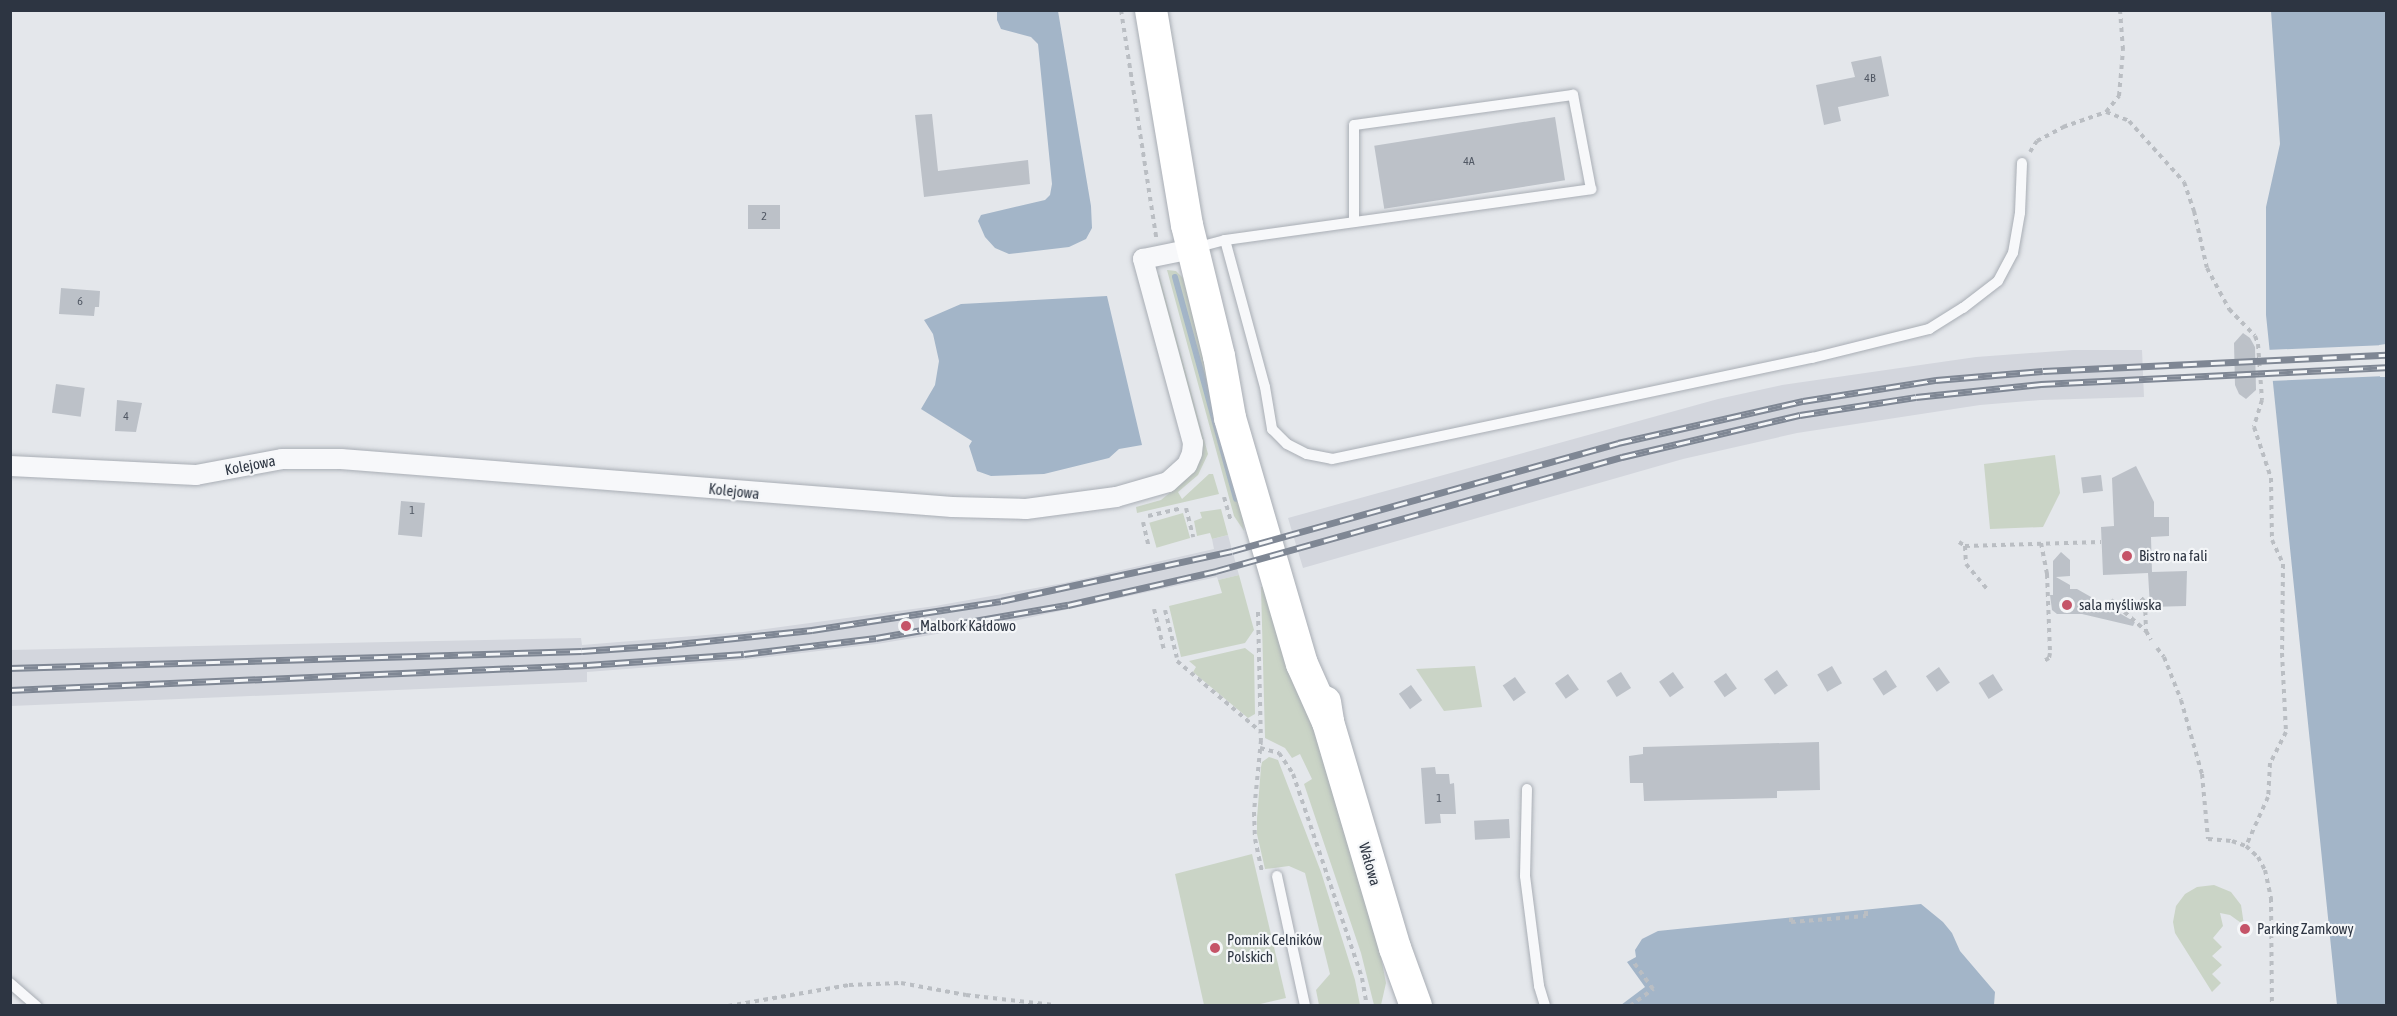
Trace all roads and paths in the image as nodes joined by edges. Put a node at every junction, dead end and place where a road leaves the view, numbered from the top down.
1 (1151, 10) edge
2 (2120, 10) edge
3 (2106, 112) junction
4 (2037, 141) dead end
5 (2022, 163) dead end
6 (1354, 222) junction
7 (1225, 240) junction
8 (1192, 249) junction
9 (10, 466) edge
10 (1186, 508) dead end
11 (1179, 509) dead end
12 (1148, 516) dead end
13 (1230, 519) dead end
14 (1143, 522) dead end
15 (1235, 528) dead end
16 (1193, 537) dead end
17 (1959, 542) dead end
18 (2101, 542) dead end
19 (2041, 543) junction
20 (1965, 546) junction
21 (1149, 547) dead end
22 (1988, 590) dead end
23 (2141, 598) dead end
24 (2110, 600) dead end
25 (1256, 604) dead end
26 (1154, 609) dead end
27 (1165, 610) dead end
28 (2146, 632) junction
29 (2151, 640) dead end
30 (2157, 648) dead end
31 (1164, 650) dead end
32 (2044, 661) dead end
33 (1261, 732) junction
34 (1527, 789) dead end
35 (2246, 846) junction
36 (1277, 876) dead end
37 (1866, 911) dead end
38 (1791, 918) dead end
39 (1632, 960) dead end
40 (10, 983) edge
41 (36, 1005) edge
42 (729, 1005) edge
43 (1054, 1005) edge
44 (1305, 1005) edge
45 (1367, 1005) edge
46 (1416, 1005) edge
47 (1545, 1005) edge
48 (1630, 1005) edge
49 (2272, 1005) edge

1 - 8 main road, Wałowa
2 - 3 path
3 - 4 path
3 - 35 path
5 - 7 lane
6 - 6 lane
6 - 7 lane
7 - 8 lane
8 - 9 street, Kolejowa
8 - 46 main road, Wałowa
10 - 16 path
11 - 12 path
13 - 15 path
14 - 21 path
17 - 20 path
18 - 19 path
19 - 20 path
19 - 32 path
20 - 22 path
23 - 28 path
24 - 28 path
25 - 33 path
26 - 31 path
27 - 33 path
28 - 29 path
30 - 35 path
33 - 45 path
34 - 47 lane
35 - 49 path
36 - 44 lane
37 - 38 path
39 - 48 path
40 - 41 lane
42 - 43 path

